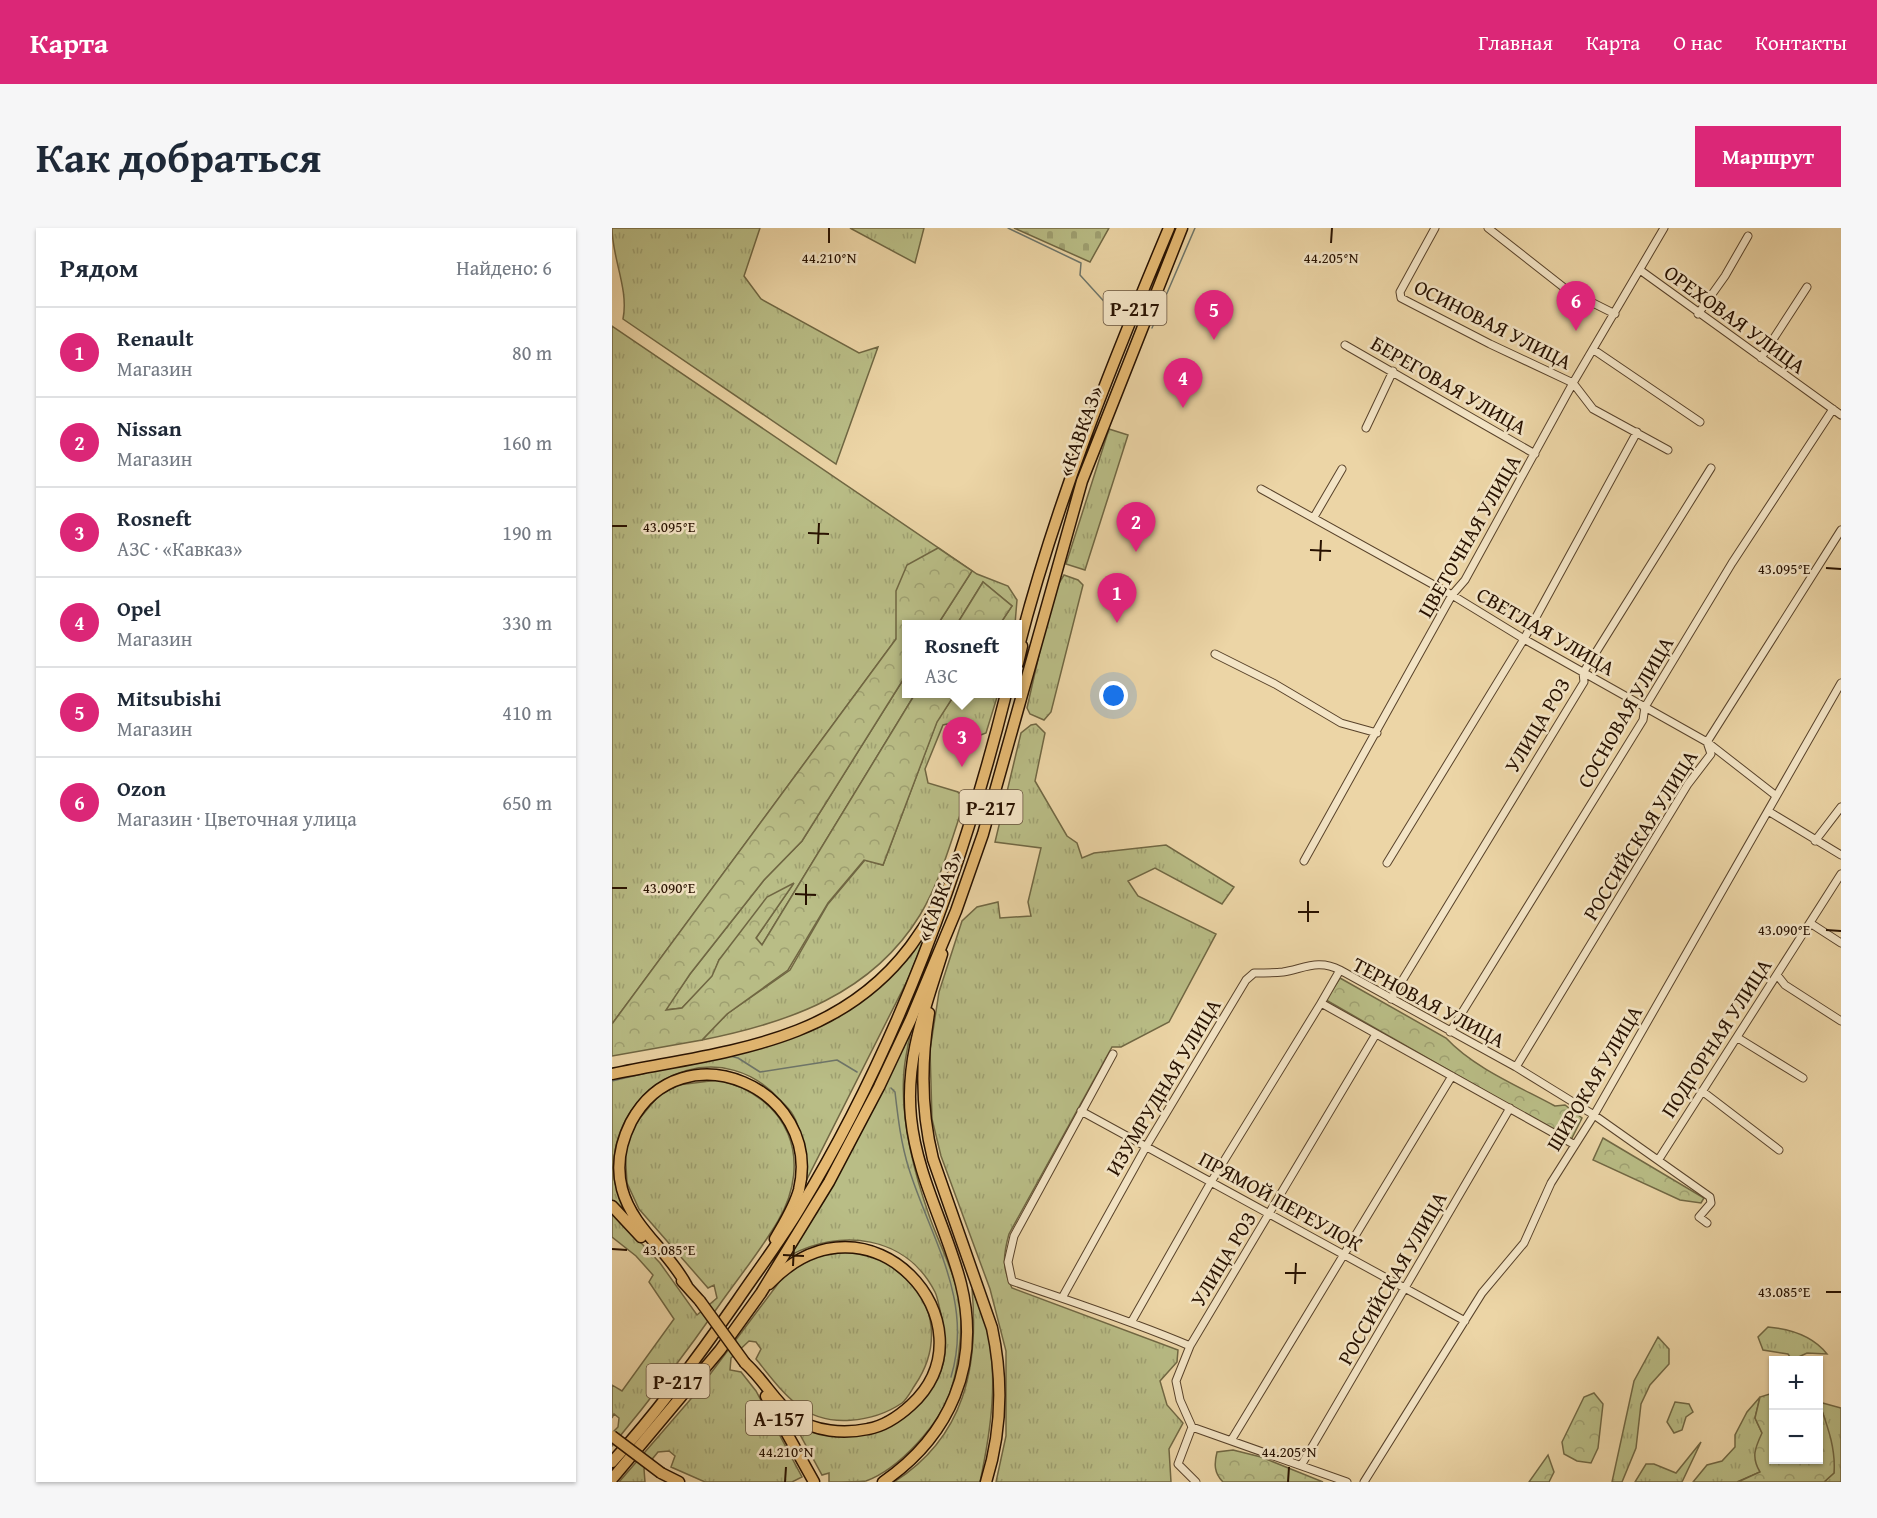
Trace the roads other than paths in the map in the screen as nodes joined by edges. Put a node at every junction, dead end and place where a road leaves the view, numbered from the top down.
1 (1169, 228) edge
2 (1182, 228) edge
3 (1435, 228) edge
4 (1488, 228) edge
5 (1664, 228) edge
6 (1748, 236) dead end
7 (1640, 270) junction
8 (1807, 287) dead end
9 (1615, 314) junction
10 (1698, 314) junction
11 (1346, 345) dead end
12 (1594, 350) junction
13 (1761, 358) junction
14 (1393, 371) junction
15 (1573, 383) junction
16 (1833, 410) junction
17 (1841, 415) edge
18 (1700, 422) dead end
19 (1366, 428) dead end
20 (1637, 432) junction
21 (1668, 450) dead end
22 (1536, 454) junction
23 (1711, 468) dead end
24 (1342, 469) dead end
25 (1261, 489) dead end
26 (1314, 517) junction
27 (1070, 519) junction
28 (1054, 525) junction
29 (1841, 530) edge
30 (1452, 595) junction
31 (1022, 633) edge
32 (1524, 639) junction
33 (1022, 645) edge
34 (1215, 654) dead end
35 (1029, 668) junction
36 (1583, 673) junction
37 (1841, 683) edge
38 (1022, 694) edge
39 (1006, 698) edge
40 (1021, 698) edge
41 (1645, 707) junction
42 (1377, 733) junction
43 (1707, 742) junction
44 (1775, 795) junction
45 (1841, 807) edge
46 (1768, 811) junction
47 (969, 831) junction
48 (1815, 841) junction
49 (1841, 855) edge
50 (1304, 861) dead end
51 (1387, 863) dead end
52 (1841, 874) edge
53 (956, 911) junction
54 (1810, 923) junction
55 (1841, 943) edge
56 (1340, 970) junction
57 (1777, 975) junction
58 (1391, 999) junction
59 (1321, 1003) junction
60 (1841, 1021) edge
61 (1449, 1032) junction
62 (1376, 1034) junction
63 (1738, 1038) junction
64 (1113, 1054) dead end
65 (1516, 1067) junction
66 (612, 1074) edge
67 (1452, 1076) junction
68 (1803, 1078) dead end
69 (1702, 1091) junction
70 (1510, 1108) junction
71 (1081, 1111) junction
72 (1594, 1115) junction
73 (1147, 1145) junction
74 (1575, 1145) junction
75 (1779, 1150) dead end
76 (1659, 1159) junction
77 (1211, 1182) junction
78 (612, 1206) edge
79 (1270, 1212) junction
80 (1707, 1223) dead end
81 (1344, 1254) junction
82 (762, 1266) junction
83 (687, 1286) junction
84 (1405, 1288) junction
85 (761, 1293) junction
86 (1062, 1298) junction
87 (1132, 1321) junction
88 (1465, 1321) junction
89 (1190, 1346) junction
90 (746, 1363) junction
91 (1192, 1427) junction
92 (612, 1436) edge
93 (1232, 1439) junction
94 (612, 1462) edge
95 (1302, 1464) junction
96 (661, 1473) junction
97 (813, 1478) edge
98 (612, 1479) edge
99 (670, 1482) edge
100 (679, 1482) edge
101 (883, 1482) edge
102 (986, 1482) edge
103 (1196, 1482) edge
104 (1347, 1482) edge
105 (1364, 1482) edge

1 - 28 main road, «КАВКАЗ» / Р-217
2 - 27 main road, «КАВКАЗ» / Р-217
3 - 15 street, ОСИНОВАЯ УЛИЦА
4 - 9 street
5 - 7 street, ЦВЕТОЧНАЯ УЛИЦА
6 - 10 street
7 - 9 street, ЦВЕТОЧНАЯ УЛИЦА
7 - 10 street, ОРЕХОВАЯ УЛИЦА
8 - 13 street
9 - 12 street, ЦВЕТОЧНАЯ УЛИЦА
10 - 13 street, ОРЕХОВАЯ УЛИЦА
11 - 14 street, БЕРЕГОВАЯ УЛИЦА
12 - 15 street, ЦВЕТОЧНАЯ УЛИЦА
12 - 18 street
13 - 16 street, ОРЕХОВАЯ УЛИЦА
14 - 19 street
14 - 22 street, БЕРЕГОВАЯ УЛИЦА
15 - 20 street
15 - 22 street, ЦВЕТОЧНАЯ УЛИЦА
16 - 17 street, ОРЕХОВАЯ УЛИЦА
16 - 41 street, СОСНОВАЯ УЛИЦА
20 - 21 street
20 - 32 street
22 - 30 street, ЦВЕТОЧНАЯ УЛИЦА
23 - 36 street, УЛИЦА РОЗ
24 - 26 street
25 - 26 street, СВЕТЛАЯ УЛИЦА
26 - 30 street, СВЕТЛАЯ УЛИЦА
27 - 28 main road
27 - 35 main road, «КАВКАЗ» / Р-217
28 - 31 main road, «КАВКАЗ» / Р-217
29 - 43 street, РОССИЙСКАЯ УЛИЦА
30 - 32 street, СВЕТЛАЯ УЛИЦА
30 - 42 street, ЦВЕТОЧНАЯ УЛИЦА
32 - 36 street, СВЕТЛАЯ УЛИЦА
32 - 51 street
33 - 35 main road
34 - 42 street
35 - 38 main road, «КАВКАЗ» / Р-217
36 - 41 street, СВЕТЛАЯ УЛИЦА
36 - 58 street, УЛИЦА РОЗ
37 - 44 street, ШИРОКАЯ УЛИЦА
39 - 47 main road, «КАВКАЗ» / Р-217
40 - 53 main road, «КАВКАЗ» / Р-217
41 - 43 street, СВЕТЛАЯ УЛИЦА
41 - 61 street, СОСНОВАЯ УЛИЦА
42 - 50 street, ЦВЕТОЧНАЯ УЛИЦА
43 - 44 street, СВЕТЛАЯ УЛИЦА
43 - 65 street, РОССИЙСКАЯ УЛИЦА
44 - 46 street, ШИРОКАЯ УЛИЦА
45 - 48 street
46 - 48 street
46 - 72 street, ШИРОКАЯ УЛИЦА
47 - 66 main road
47 - 82 main road, «КАВКАЗ» / Р-217
48 - 49 street
52 - 54 street, ПОДГОРНАЯ УЛИЦА
53 - 85 main road, «КАВКАЗ» / Р-217
53 - 101 main road
53 - 102 main road
54 - 55 street
54 - 57 street, ПОДГОРНАЯ УЛИЦА
56 - 58 street, ТЕРНОВАЯ УЛИЦА
56 - 59 street, ТЕРНОВАЯ УЛИЦА
56 - 73 street, ИЗУМРУДНАЯ УЛИЦА
57 - 60 street
57 - 63 street, ПОДГОРНАЯ УЛИЦА
58 - 61 street, ТЕРНОВАЯ УЛИЦА
59 - 62 street
59 - 77 street, ТЕРНОВАЯ УЛИЦА
61 - 65 street, ТЕРНОВАЯ УЛИЦА
62 - 67 street
62 - 79 street, УЛИЦА РОЗ
63 - 68 street
63 - 69 street, ПОДГОРНАЯ УЛИЦА
64 - 71 street
65 - 72 street, ТЕРНОВАЯ УЛИЦА
67 - 70 street
67 - 81 street
69 - 75 street
69 - 76 street, ПОДГОРНАЯ УЛИЦА
70 - 74 street
70 - 84 street, РОССИЙСКАЯ УЛИЦА
71 - 73 street, ПРЯМОЙ ПЕРЕУЛОК
71 - 86 street
72 - 74 street, ШИРОКАЯ УЛИЦА
72 - 76 street, ТЕРНОВАЯ УЛИЦА
73 - 77 street, ПРЯМОЙ ПЕРЕУЛОК
73 - 86 street, ИЗУМРУДНАЯ УЛИЦА
74 - 88 street, ШИРОКАЯ УЛИЦА
76 - 80 street, ТЕРНОВАЯ УЛИЦА
77 - 79 street, ПРЯМОЙ ПЕРЕУЛОК
77 - 87 street, ТЕРНОВАЯ УЛИЦА
78 - 83 main road, А-157
79 - 81 street, ПРЯМОЙ ПЕРЕУЛОК
79 - 89 street, УЛИЦА РОЗ
81 - 84 street, ПРЯМОЙ ПЕРЕУЛОК
81 - 93 street
82 - 83 main road
82 - 94 main road, Р-217
83 - 90 main road, А-157, bridge
84 - 88 street, ПРЯМОЙ ПЕРЕУЛОК
84 - 95 street, РОССИЙСКАЯ УЛИЦА
85 - 90 main road
85 - 98 main road, «КАВКАЗ» / Р-217
86 - 87 street
87 - 89 street
88 - 105 street, ШИРОКАЯ УЛИЦА
89 - 91 street, УЛИЦА РОЗ
90 - 97 main road, А-157
91 - 93 street
91 - 103 street
92 - 96 main road, bridge
93 - 95 street
95 - 104 street
96 - 99 main road
96 - 100 main road

